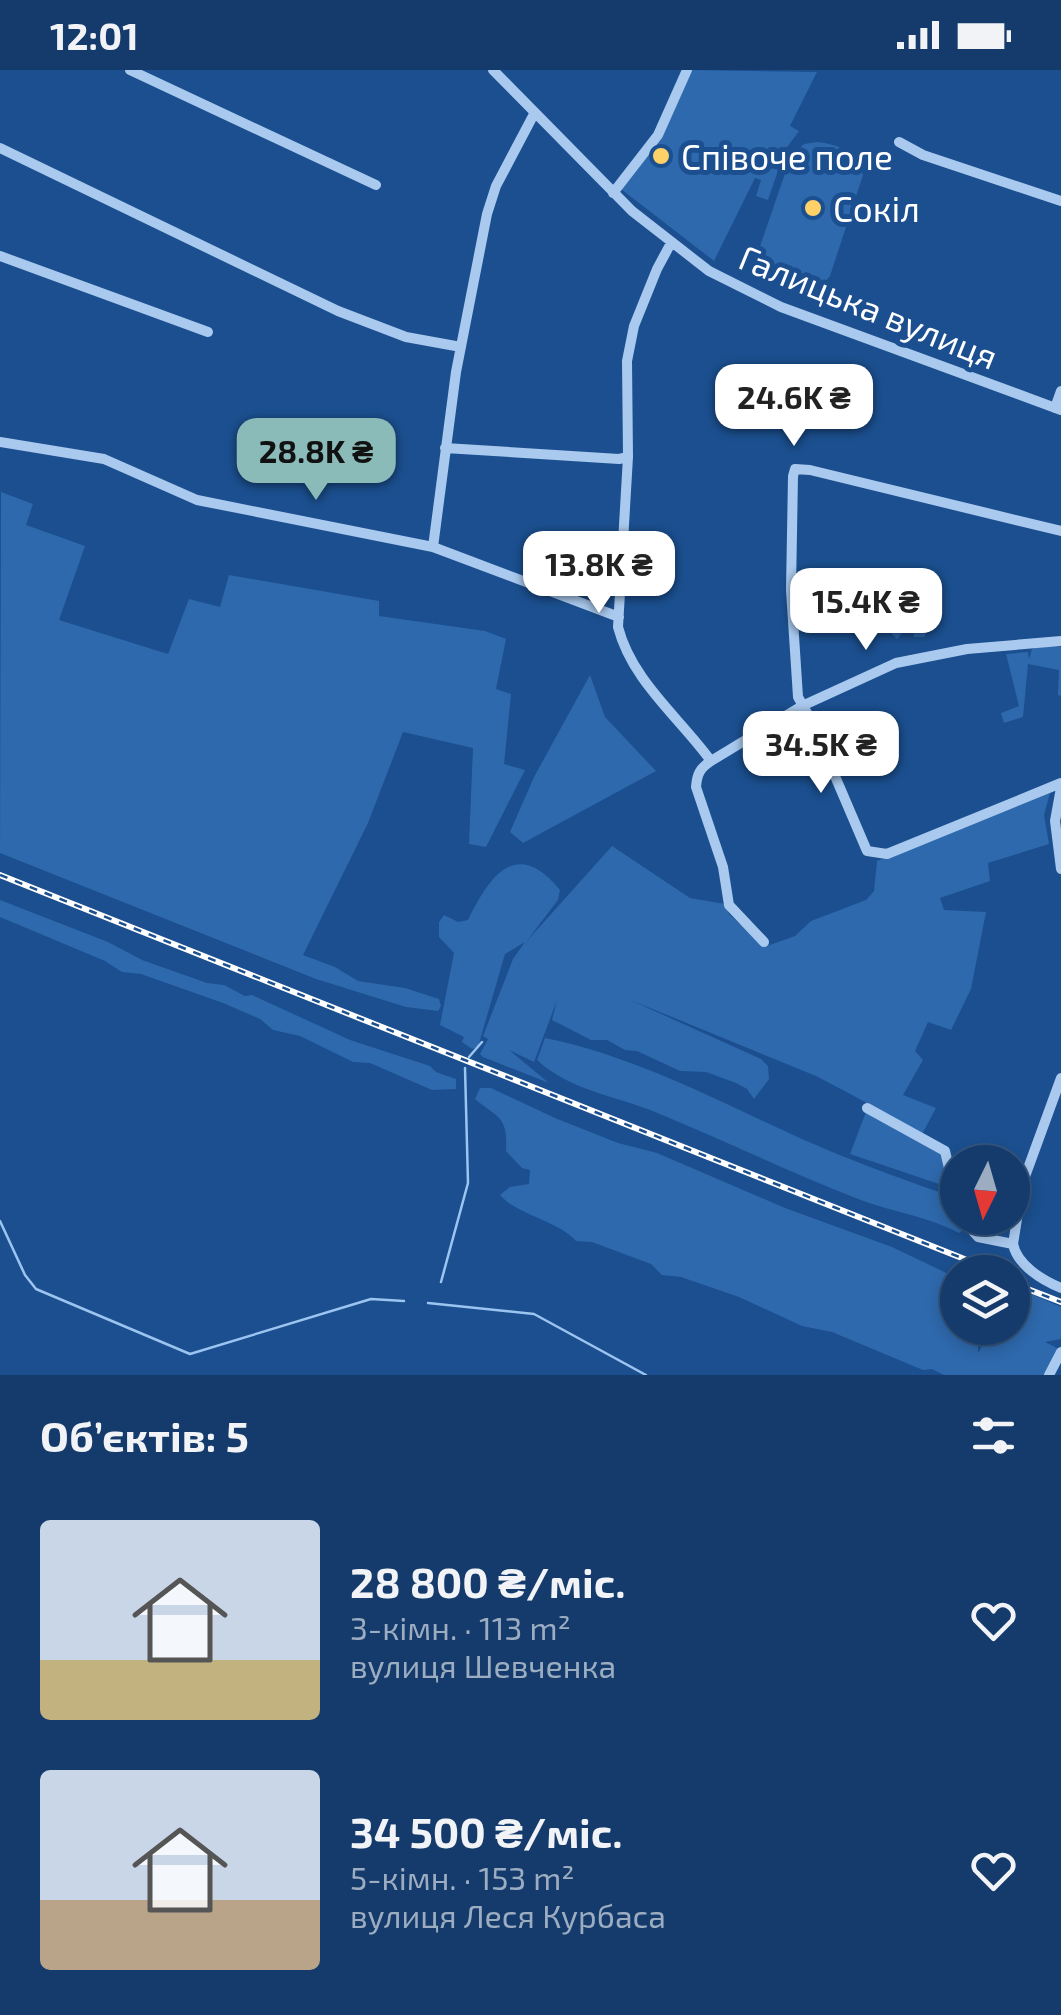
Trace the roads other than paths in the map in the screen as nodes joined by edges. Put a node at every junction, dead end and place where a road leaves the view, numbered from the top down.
1 (130, 70) edge
2 (493, 70) edge
3 (687, 70) edge
4 (534, 114) junction
5 (899, 142) dead end
6 (0, 148) edge
7 (376, 185) dead end
8 (613, 193) junction
9 (1061, 202) edge
10 (671, 243) junction
11 (0, 256) edge
12 (208, 332) dead end
13 (461, 347) junction
14 (1061, 391) edge
15 (1058, 409) edge
16 (0, 442) edge
17 (445, 448) junction
18 (628, 457) junction
19 (1061, 531) edge
20 (432, 548) junction
21 (619, 617) junction
22 (1061, 641) edge
23 (802, 706) junction
24 (711, 762) junction
25 (1061, 785) edge
26 (1061, 869) edge
27 (764, 942) dead end
28 (1061, 1078) edge
29 (867, 1108) dead end
30 (940, 1148) edge
31 (976, 1235) edge
32 (1013, 1244) junction
33 (1061, 1288) edge
34 (1061, 1352) edge
35 (1049, 1375) edge

1 - 7 street
2 - 4 street, Галицька вулиця
3 - 8 street
4 - 8 street, Галицька вулиця
4 - 13 street
5 - 9 street
6 - 13 street
8 - 10 street, Галицька вулиця
10 - 15 street, Галицька вулиця
10 - 18 street
11 - 12 street
13 - 17 street
14 - 15 street
16 - 20 street
17 - 18 street
17 - 20 street
18 - 21 street
19 - 23 street
20 - 21 street
21 - 24 street
22 - 23 street
23 - 24 street
23 - 25 street
24 - 27 street
25 - 26 street
28 - 32 street
29 - 30 street
31 - 32 street
32 - 33 street
34 - 35 street

